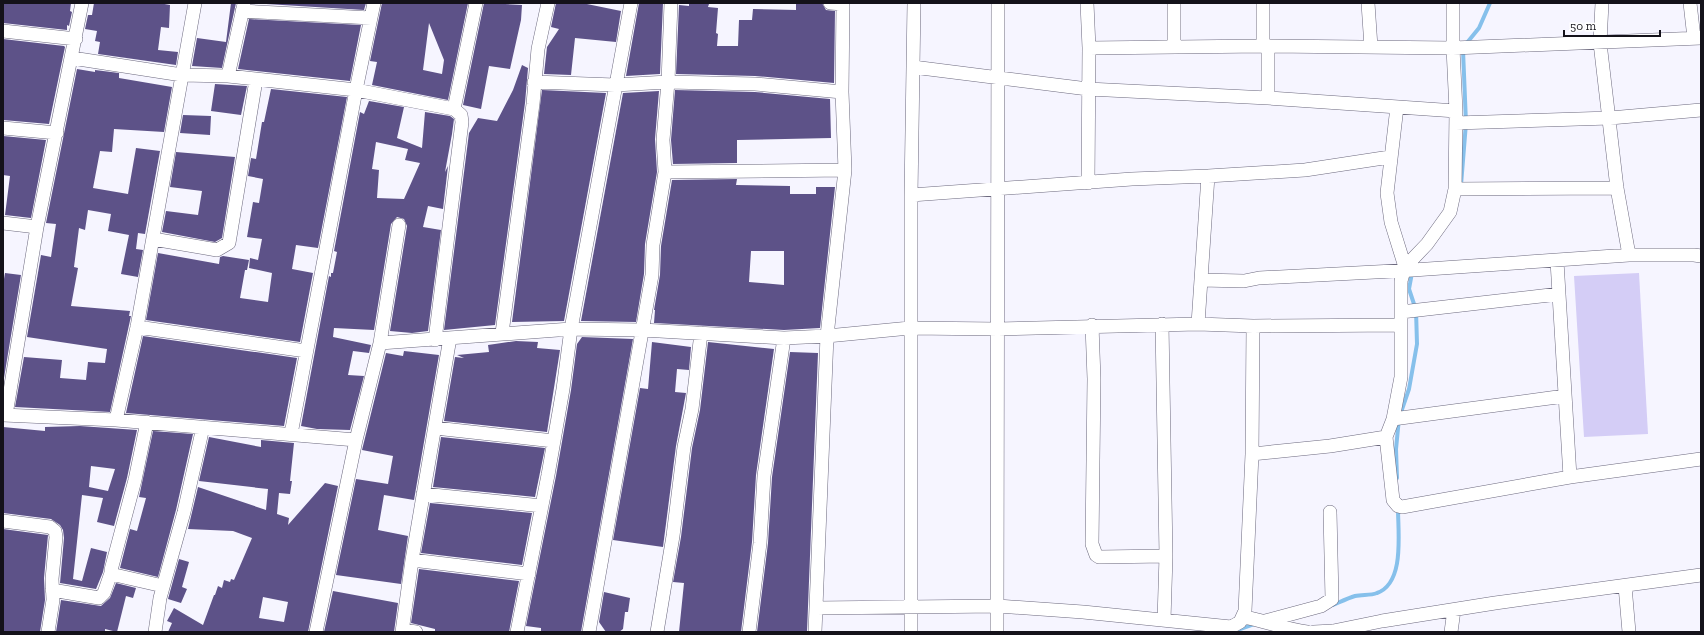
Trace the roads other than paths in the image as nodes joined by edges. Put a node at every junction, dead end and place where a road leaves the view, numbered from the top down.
1 (82, 3) edge
2 (195, 3) edge
3 (374, 3) edge
4 (476, 3) edge
5 (548, 3) edge
6 (631, 3) edge
7 (671, 3) edge
8 (830, 3) edge
9 (843, 3) edge
10 (914, 3) edge
11 (998, 3) edge
12 (1087, 3) edge
13 (1174, 3) edge
14 (1263, 3) edge
15 (1368, 3) edge
16 (1453, 3) edge
17 (1602, 3) edge
18 (1690, 3) edge
19 (243, 7) edge
20 (371, 18) junction
21 (3, 31) edge
22 (1698, 38) edge
23 (76, 39) junction
24 (1600, 43) junction
25 (1266, 46) junction
26 (1174, 47) junction
27 (1371, 47) junction
28 (1089, 48) junction
29 (1453, 48) junction
30 (72, 58) junction
31 (912, 67) junction
32 (182, 75) junction
33 (228, 76) junction
34 (999, 78) junction
35 (256, 80) junction
36 (534, 82) junction
37 (668, 82) junction
38 (615, 85) junction
39 (1088, 89) junction
40 (356, 90) junction
41 (842, 92) junction
42 (1268, 98) junction
43 (1397, 107) junction
44 (454, 109) junction
45 (1701, 110) edge
46 (1456, 117) junction
47 (1610, 118) junction
48 (3, 128) edge
49 (57, 133) junction
50 (1390, 157) junction
51 (845, 170) junction
52 (665, 172) junction
53 (1208, 176) junction
54 (1088, 183) junction
55 (1617, 188) junction
56 (1455, 189) junction
57 (999, 190) junction
58 (911, 195) junction
59 (3, 223) edge
60 (398, 225) dead end
61 (38, 227) junction
62 (153, 239) junction
63 (1628, 256) junction
64 (1701, 256) edge
65 (1557, 261) junction
66 (1404, 269) junction
67 (1201, 280) junction
68 (1559, 294) junction
69 (1401, 319) junction
70 (1162, 324) junction
71 (1198, 324) junction
72 (1092, 325) junction
73 (1253, 326) junction
74 (137, 327) junction
75 (910, 328) junction
76 (571, 329) junction
77 (998, 329) junction
78 (642, 330) junction
79 (701, 333) junction
80 (502, 334) junction
81 (827, 336) junction
82 (450, 338) junction
83 (784, 338) junction
84 (435, 340) junction
85 (380, 343) junction
86 (306, 351) junction
87 (1565, 396) junction
88 (4, 415) edge
89 (1393, 419) junction
90 (116, 420) junction
91 (147, 422) junction
92 (203, 427) junction
93 (435, 428) junction
94 (291, 434) junction
95 (1386, 437) junction
96 (356, 440) junction
97 (554, 441) junction
98 (1252, 454) junction
99 (1701, 459) edge
100 (1570, 477) junction
101 (424, 494) junction
102 (542, 506) junction
103 (1330, 512) dead end
104 (3, 521) edge
105 (1166, 556) junction
106 (412, 560) junction
107 (111, 573) junction
108 (529, 574) junction
109 (1701, 576) edge
110 (163, 586) junction
111 (1625, 586) junction
112 (52, 590) junction
113 (998, 606) junction
114 (911, 607) junction
115 (816, 608) junction
116 (1454, 610) junction
117 (1244, 617) junction
118 (1164, 620) junction
119 (1265, 621) junction
120 (403, 631) edge
121 (48, 632) edge
122 (155, 632) edge
123 (316, 632) edge
124 (416, 632) edge
125 (518, 632) edge
126 (589, 632) edge
127 (657, 632) edge
128 (749, 632) edge
129 (815, 632) edge
130 (911, 632) edge
131 (997, 632) edge
132 (1307, 632) edge
133 (1314, 632) edge
134 (1451, 632) edge
135 (1629, 632) edge

1 - 23 street
2 - 32 street
3 - 20 street
4 - 44 street
5 - 36 street
6 - 38 street
7 - 37 street
8 - 9 street
9 - 41 street
10 - 31 street
11 - 34 street
12 - 28 street
13 - 26 street
14 - 25 street
15 - 27 street
16 - 29 street
17 - 24 street
18 - 22 street
19 - 20 street
19 - 33 street
20 - 40 street
21 - 23 street
22 - 24 street
23 - 30 street
24 - 29 street
24 - 47 street
25 - 26 street
25 - 27 street
25 - 42 street
26 - 28 street
27 - 29 street
28 - 39 street
29 - 46 street
30 - 32 street
30 - 49 street
31 - 34 street
31 - 58 street
32 - 33 street
32 - 62 street
33 - 35 street
34 - 39 street
34 - 57 street
35 - 40 street
35 - 62 street
36 - 38 street
36 - 80 street
37 - 38 street
37 - 41 street
37 - 52 street
38 - 76 street
39 - 42 street
39 - 54 street
40 - 44 street
40 - 86 street
41 - 51 street
42 - 43 street
43 - 46 street
43 - 50 street
44 - 84 street
45 - 47 street
46 - 47 street
46 - 56 street
47 - 55 street
48 - 49 street
49 - 61 street
50 - 53 street
50 - 66 street
51 - 52 street
51 - 81 street
52 - 78 street
53 - 54 street
53 - 67 street
54 - 57 street
55 - 56 street
55 - 63 street
56 - 66 street
57 - 58 street
57 - 77 street
58 - 75 street
59 - 61 street
60 - 85 street
61 - 88 street
62 - 74 street
63 - 64 street
63 - 65 street
65 - 66 street
65 - 68 street
66 - 67 street
66 - 69 street
67 - 71 street
68 - 69 street
68 - 87 street
69 - 73 street
69 - 89 street
70 - 71 street
70 - 72 street
70 - 105 street
71 - 73 street
72 - 77 street
72 - 105 street
73 - 98 street
74 - 86 street
74 - 90 street
75 - 77 street
75 - 81 street
75 - 114 street
76 - 78 street
76 - 80 street
76 - 97 street
77 - 113 street
78 - 79 street
78 - 126 street
79 - 83 street
79 - 127 street
80 - 82 street
81 - 83 street
81 - 115 street
82 - 84 street
82 - 93 street
83 - 128 street
84 - 85 street
85 - 96 street
86 - 94 street
87 - 89 street
87 - 100 street
88 - 90 street
89 - 95 street
90 - 91 street
91 - 92 street
91 - 107 street
92 - 94 street
92 - 110 street
93 - 97 street
93 - 101 street
94 - 96 street
95 - 98 street
95 - 100 street
96 - 123 street
97 - 102 street
98 - 117 street
99 - 100 street
101 - 102 street
101 - 106 street
102 - 108 street
103 - 119 street
104 - 112 street
105 - 118 street
106 - 108 street
106 - 120 street
107 - 110 street
107 - 112 street
108 - 125 street
109 - 111 street
110 - 122 street
111 - 116 street
111 - 135 street
112 - 121 street
113 - 114 street
113 - 118 street
113 - 131 street
114 - 115 street
114 - 130 street
115 - 129 street
116 - 133 street
116 - 134 street
117 - 118 street
117 - 119 street
119 - 132 street
120 - 124 street

